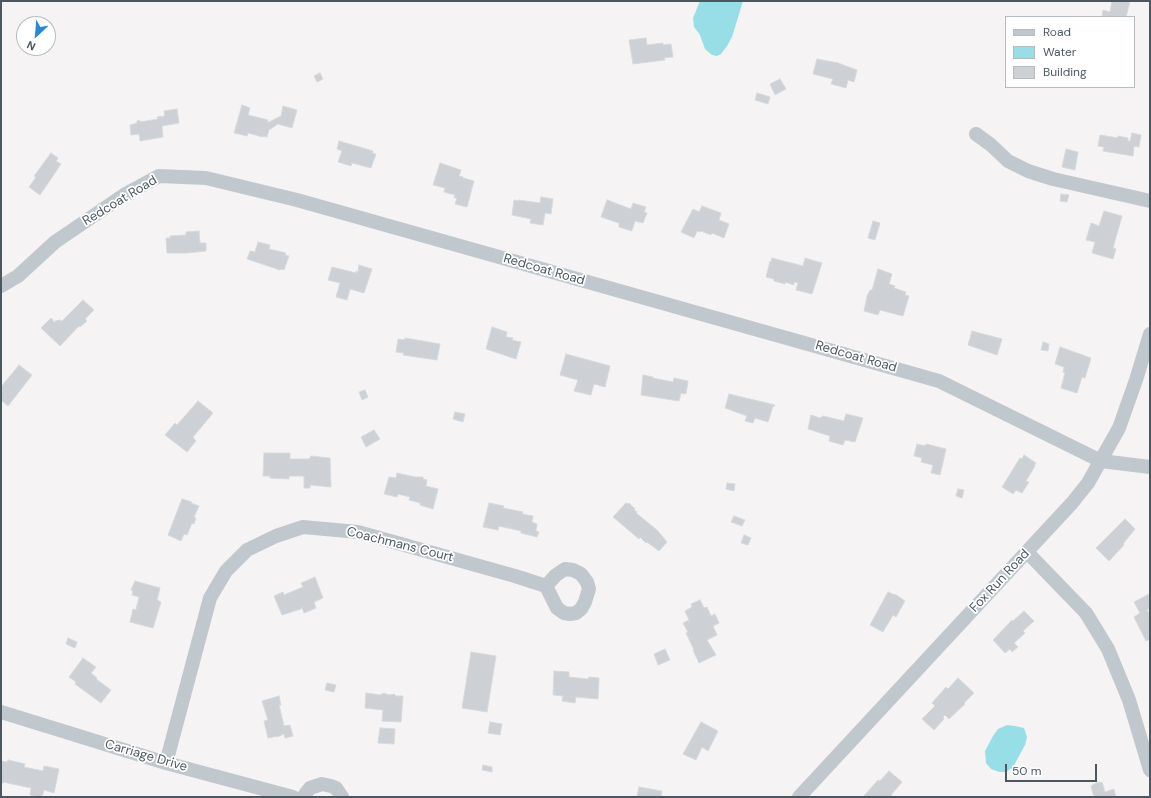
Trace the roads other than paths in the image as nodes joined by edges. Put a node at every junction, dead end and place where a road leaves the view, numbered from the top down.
1 (976, 134) dead end
2 (1150, 201) edge
3 (1, 286) edge
4 (1150, 334) edge
5 (1101, 461) junction
6 (1150, 467) edge
7 (1027, 552) junction
8 (546, 586) dead end
9 (1, 712) edge
10 (166, 763) junction
11 (1150, 770) edge
12 (293, 797) edge
13 (303, 797) edge
14 (342, 797) edge
15 (799, 797) edge

1 - 2 street
3 - 5 street, Redcoat Road
4 - 5 street, Fox Run Road
5 - 6 street, Redcoat Road
5 - 7 street, Fox Run Road
7 - 11 street
7 - 15 street, Fox Run Road
8 - 10 street, Coachmans Court
9 - 10 street, Carriage Drive
10 - 12 street, Carriage Drive
13 - 14 street

